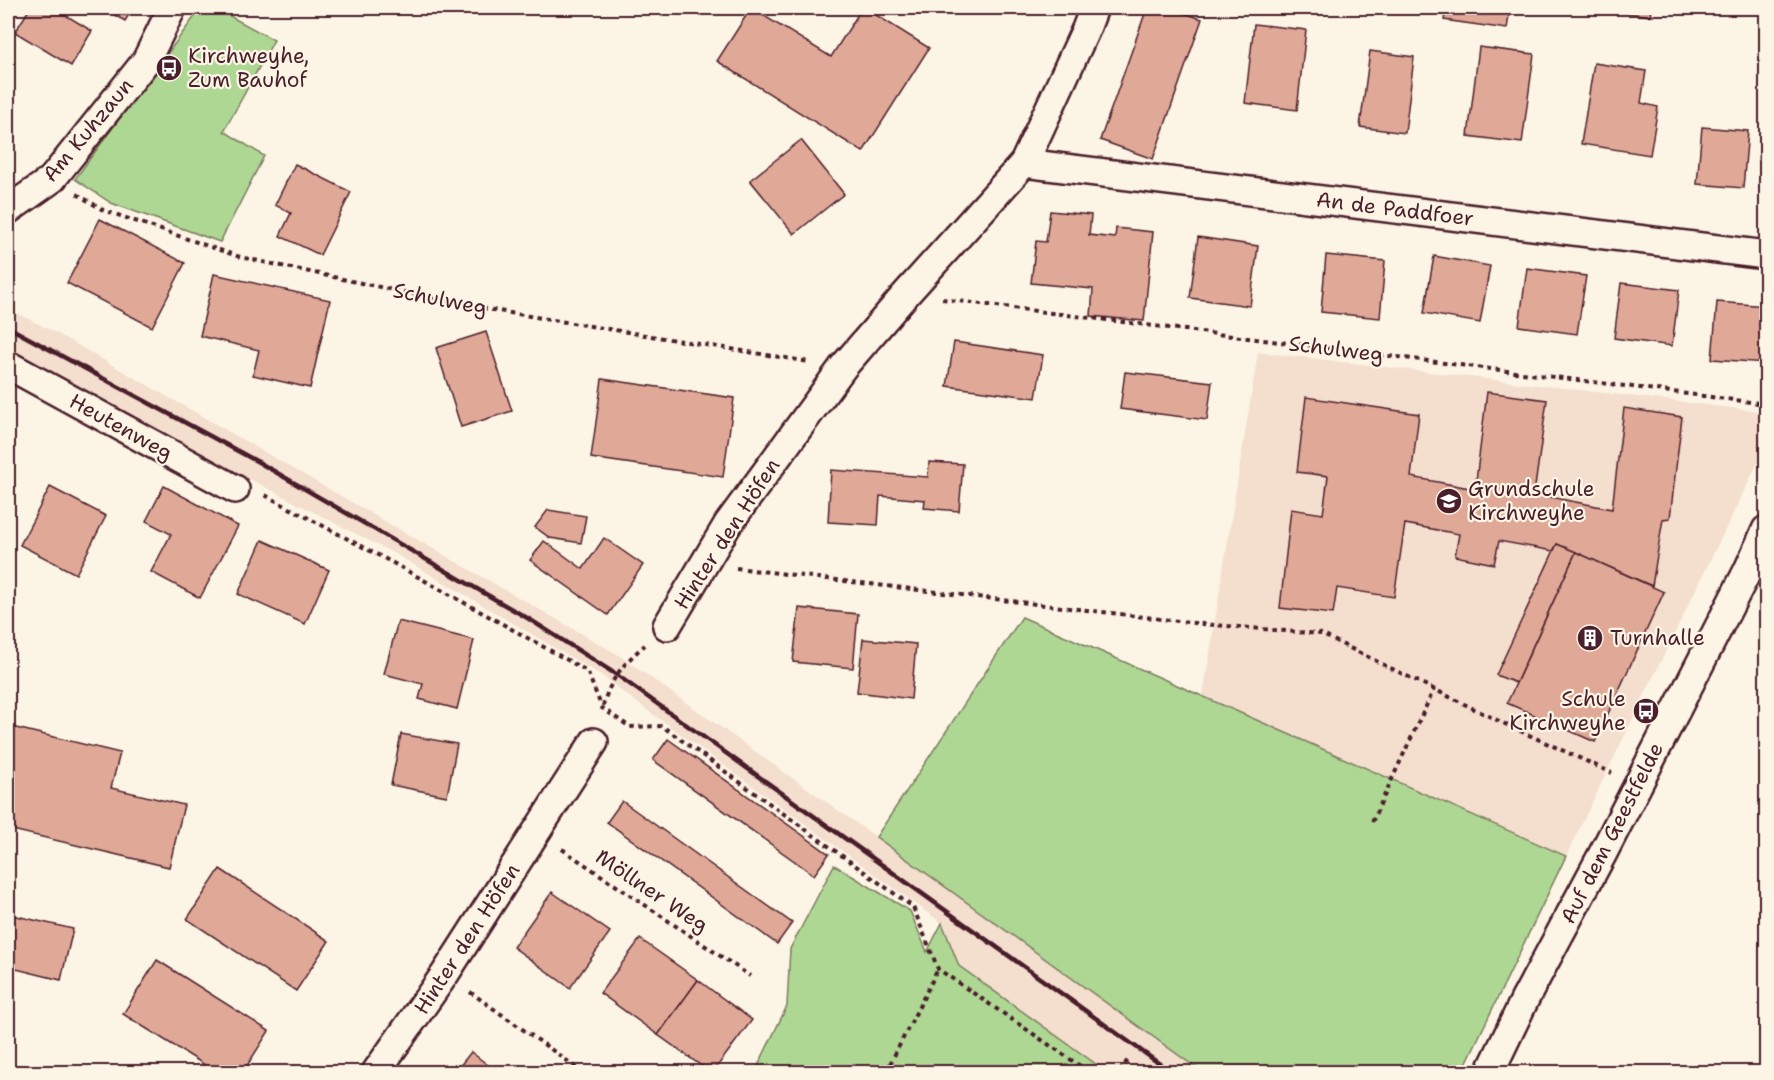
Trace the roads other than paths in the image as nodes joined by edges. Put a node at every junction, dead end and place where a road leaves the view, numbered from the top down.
1 (172, 8) edge
2 (1094, 8) edge
3 (1024, 164) junction
4 (8, 210) edge
5 (1767, 255) edge
6 (8, 365) edge
7 (235, 489) road end
8 (1767, 530) edge
9 (1757, 573) edge
10 (667, 626) road end
11 (594, 742) road end
12 (376, 1072) edge
13 (1490, 1072) edge

1 - 4 street, Am Kuhzaun
2 - 3 street, Hinter den Höfen
3 - 5 street, An de Paddfoer
3 - 10 street, Hinter den Höfen
6 - 7 street, Heutenweg
8 - 9 street, Auf dem Geestfelde
9 - 13 street, Auf dem Geestfelde
11 - 12 street, Hinter den Höfen

